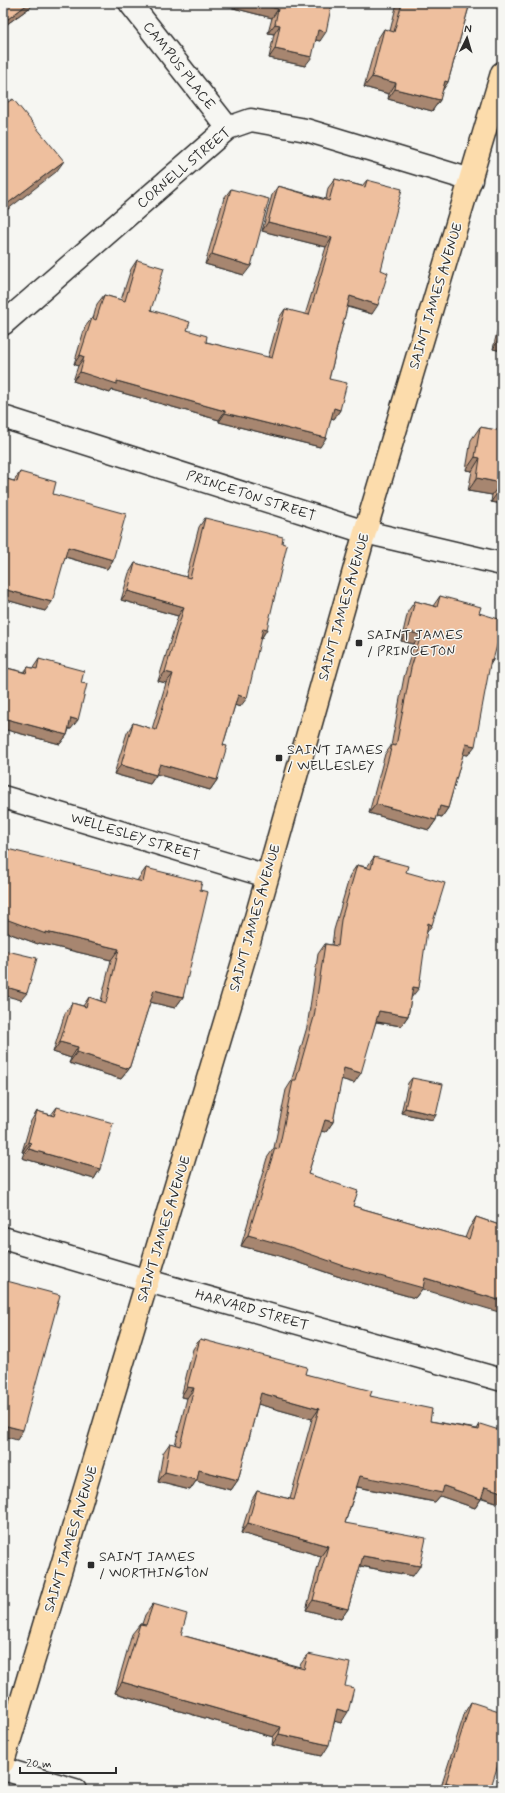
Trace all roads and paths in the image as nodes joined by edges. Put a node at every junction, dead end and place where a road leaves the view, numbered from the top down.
1 (130, 3) edge
2 (502, 73) edge
3 (499, 96) edge
4 (228, 128) junction
5 (471, 180) junction
6 (3, 324) edge
7 (3, 417) edge
8 (365, 532) junction
9 (502, 564) edge
10 (3, 797) edge
11 (268, 876) junction
12 (3, 1238) edge
13 (148, 1281) junction
14 (502, 1380) edge
15 (3, 1762) edge
16 (3, 1769) edge
17 (76, 1790) edge

1 - 4 street, CAMPUS PLACE
2 - 3 main road, SAINT JAMES AVENUE
3 - 5 main road, SAINT JAMES AVENUE
4 - 5 street, CORNELL STREET
4 - 6 street, CORNELL STREET
5 - 8 main road, SAINT JAMES AVENUE
7 - 8 street, PRINCETON STREET
8 - 9 street, PRINCETON STREET
8 - 11 main road, SAINT JAMES AVENUE
10 - 11 street, WELLESLEY STREET
11 - 13 main road, SAINT JAMES AVENUE
12 - 13 street, HARVARD STREET
13 - 14 street, HARVARD STREET
13 - 15 main road, SAINT JAMES AVENUE
16 - 17 street

